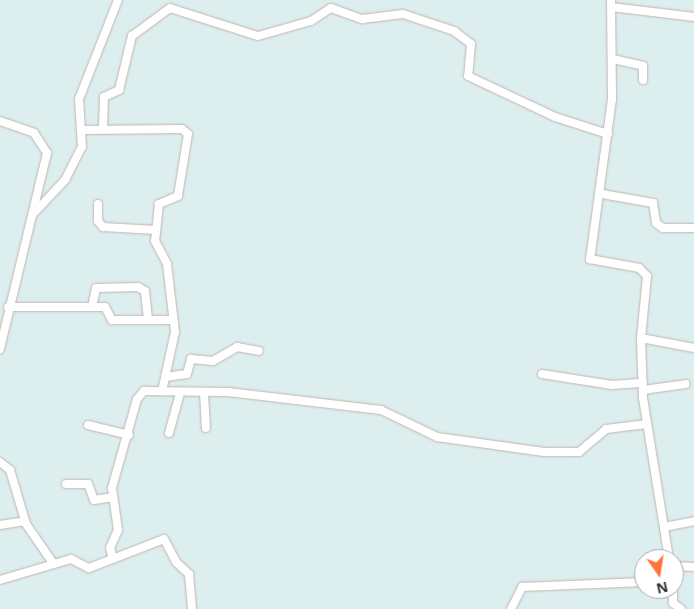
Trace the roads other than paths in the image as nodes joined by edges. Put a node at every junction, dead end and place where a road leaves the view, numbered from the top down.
1 (118, 0) edge
2 (611, 4) edge
3 (694, 17) edge
4 (613, 59) junction
5 (642, 80) dead end
6 (0, 121) edge
7 (103, 126) junction
8 (83, 130) junction
9 (608, 134) junction
10 (602, 194) junction
11 (98, 204) dead end
12 (31, 215) junction
13 (694, 228) edge
14 (156, 230) junction
15 (8, 307) junction
16 (92, 307) junction
17 (148, 320) junction
18 (173, 320) junction
19 (640, 338) junction
20 (0, 348) edge
21 (694, 348) edge
22 (258, 351) dead end
23 (542, 374) dead end
24 (165, 377) junction
25 (686, 384) dead end
26 (643, 387) junction
27 (162, 391) junction
28 (180, 392) junction
29 (204, 392) junction
30 (647, 424) junction
31 (88, 425) dead end
32 (206, 428) dead end
33 (169, 433) dead end
34 (129, 435) junction
35 (0, 462) edge
36 (66, 484) dead end
37 (112, 497) junction
38 (25, 521) junction
39 (694, 521) edge
40 (0, 525) edge
41 (664, 527) junction
42 (667, 549) edge
43 (113, 560) junction
44 (54, 563) junction
45 (0, 580) edge
46 (634, 582) edge
47 (673, 599) edge
48 (192, 609) edge
49 (511, 609) edge
50 (681, 609) edge

1 - 8 street
2 - 3 street
2 - 4 street
4 - 5 street
4 - 9 street
6 - 12 street
7 - 8 street
7 - 9 street
7 - 14 street
8 - 12 street
9 - 10 street
10 - 13 street
10 - 19 street
11 - 14 street
12 - 15 street
14 - 18 street
15 - 16 street
15 - 20 street
16 - 17 street
16 - 17 street
17 - 18 street
18 - 24 street
19 - 21 street
19 - 26 street
22 - 24 street
23 - 26 street
24 - 27 street
25 - 26 street
26 - 30 street
27 - 28 street
27 - 34 street
28 - 29 street
28 - 33 street
29 - 30 street
29 - 32 street
30 - 41 street
31 - 34 street
34 - 37 street
35 - 38 street
36 - 37 street
37 - 43 street
38 - 40 street
38 - 44 street
39 - 41 street
41 - 42 street
43 - 44 street
43 - 48 street
44 - 45 street
46 - 49 street
47 - 50 street

